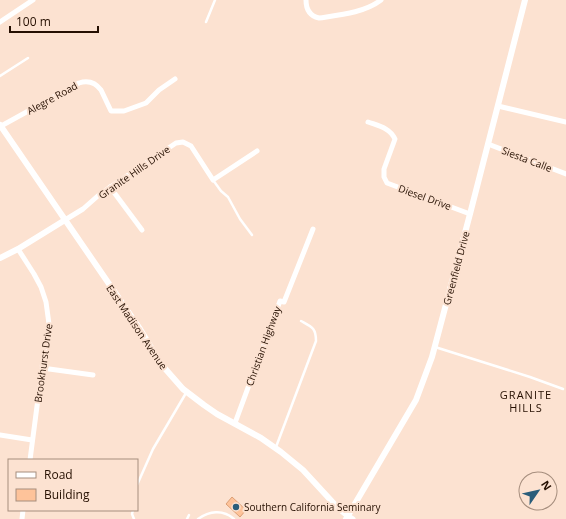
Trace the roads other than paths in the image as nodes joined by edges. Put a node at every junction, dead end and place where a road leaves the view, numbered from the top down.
1 (33, 0) edge
2 (215, 0) edge
3 (306, 0) edge
4 (381, 0) edge
5 (525, 0) edge
6 (0, 22) edge
7 (206, 22) dead end
8 (28, 58) dead end
9 (0, 76) edge
10 (175, 79) dead end
11 (498, 106) junction
12 (368, 122) dead end
13 (566, 122) edge
14 (0, 125) edge
15 (488, 144) junction
16 (257, 151) dead end
17 (566, 174) edge
18 (213, 180) junction
19 (110, 187) junction
20 (470, 214) junction
21 (65, 220) junction
22 (314, 229) dead end
23 (142, 230) dead end
24 (252, 235) dead end
25 (18, 249) junction
26 (0, 258) edge
27 (301, 321) dead end
28 (434, 347) junction
29 (42, 368) junction
30 (93, 375) dead end
31 (563, 389) dead end
32 (187, 392) junction
33 (235, 423) junction
34 (0, 434) edge
35 (32, 440) junction
36 (276, 447) junction
37 (30, 459) edge
38 (138, 483) edge
39 (189, 515) dead end
40 (349, 518) edge
41 (187, 519) edge
42 (198, 519) edge
43 (234, 519) edge

1 - 6 street
2 - 7 lane
3 - 4 street
5 - 11 street, Greenfield Drive
8 - 9 lane
10 - 14 street, Alegre Road
11 - 13 street
11 - 15 street, Greenfield Drive
12 - 20 street, Diesel Drive
14 - 21 street, East Madison Avenue
15 - 17 street, Siesta Calle
15 - 20 street, Greenfield Drive
16 - 18 street
18 - 19 street, Granite Hills Drive
18 - 24 lane
19 - 21 street, Granite Hills Drive
19 - 23 street
20 - 28 street, Greenfield Drive
21 - 25 street, Granite Hills Drive
21 - 32 street, East Madison Avenue
22 - 33 street, Christian Highway
25 - 26 street, Granite Hills Drive
25 - 29 street, Brookhurst Drive
27 - 36 lane
28 - 31 lane
28 - 40 street, Greenfield Drive
29 - 30 street
29 - 35 street, Brookhurst Drive
32 - 33 street, East Madison Avenue
32 - 38 lane
33 - 36 street, East Madison Avenue
34 - 35 street
35 - 37 street, Brookhurst Drive
36 - 40 street, East Madison Avenue
39 - 41 lane
42 - 43 lane

